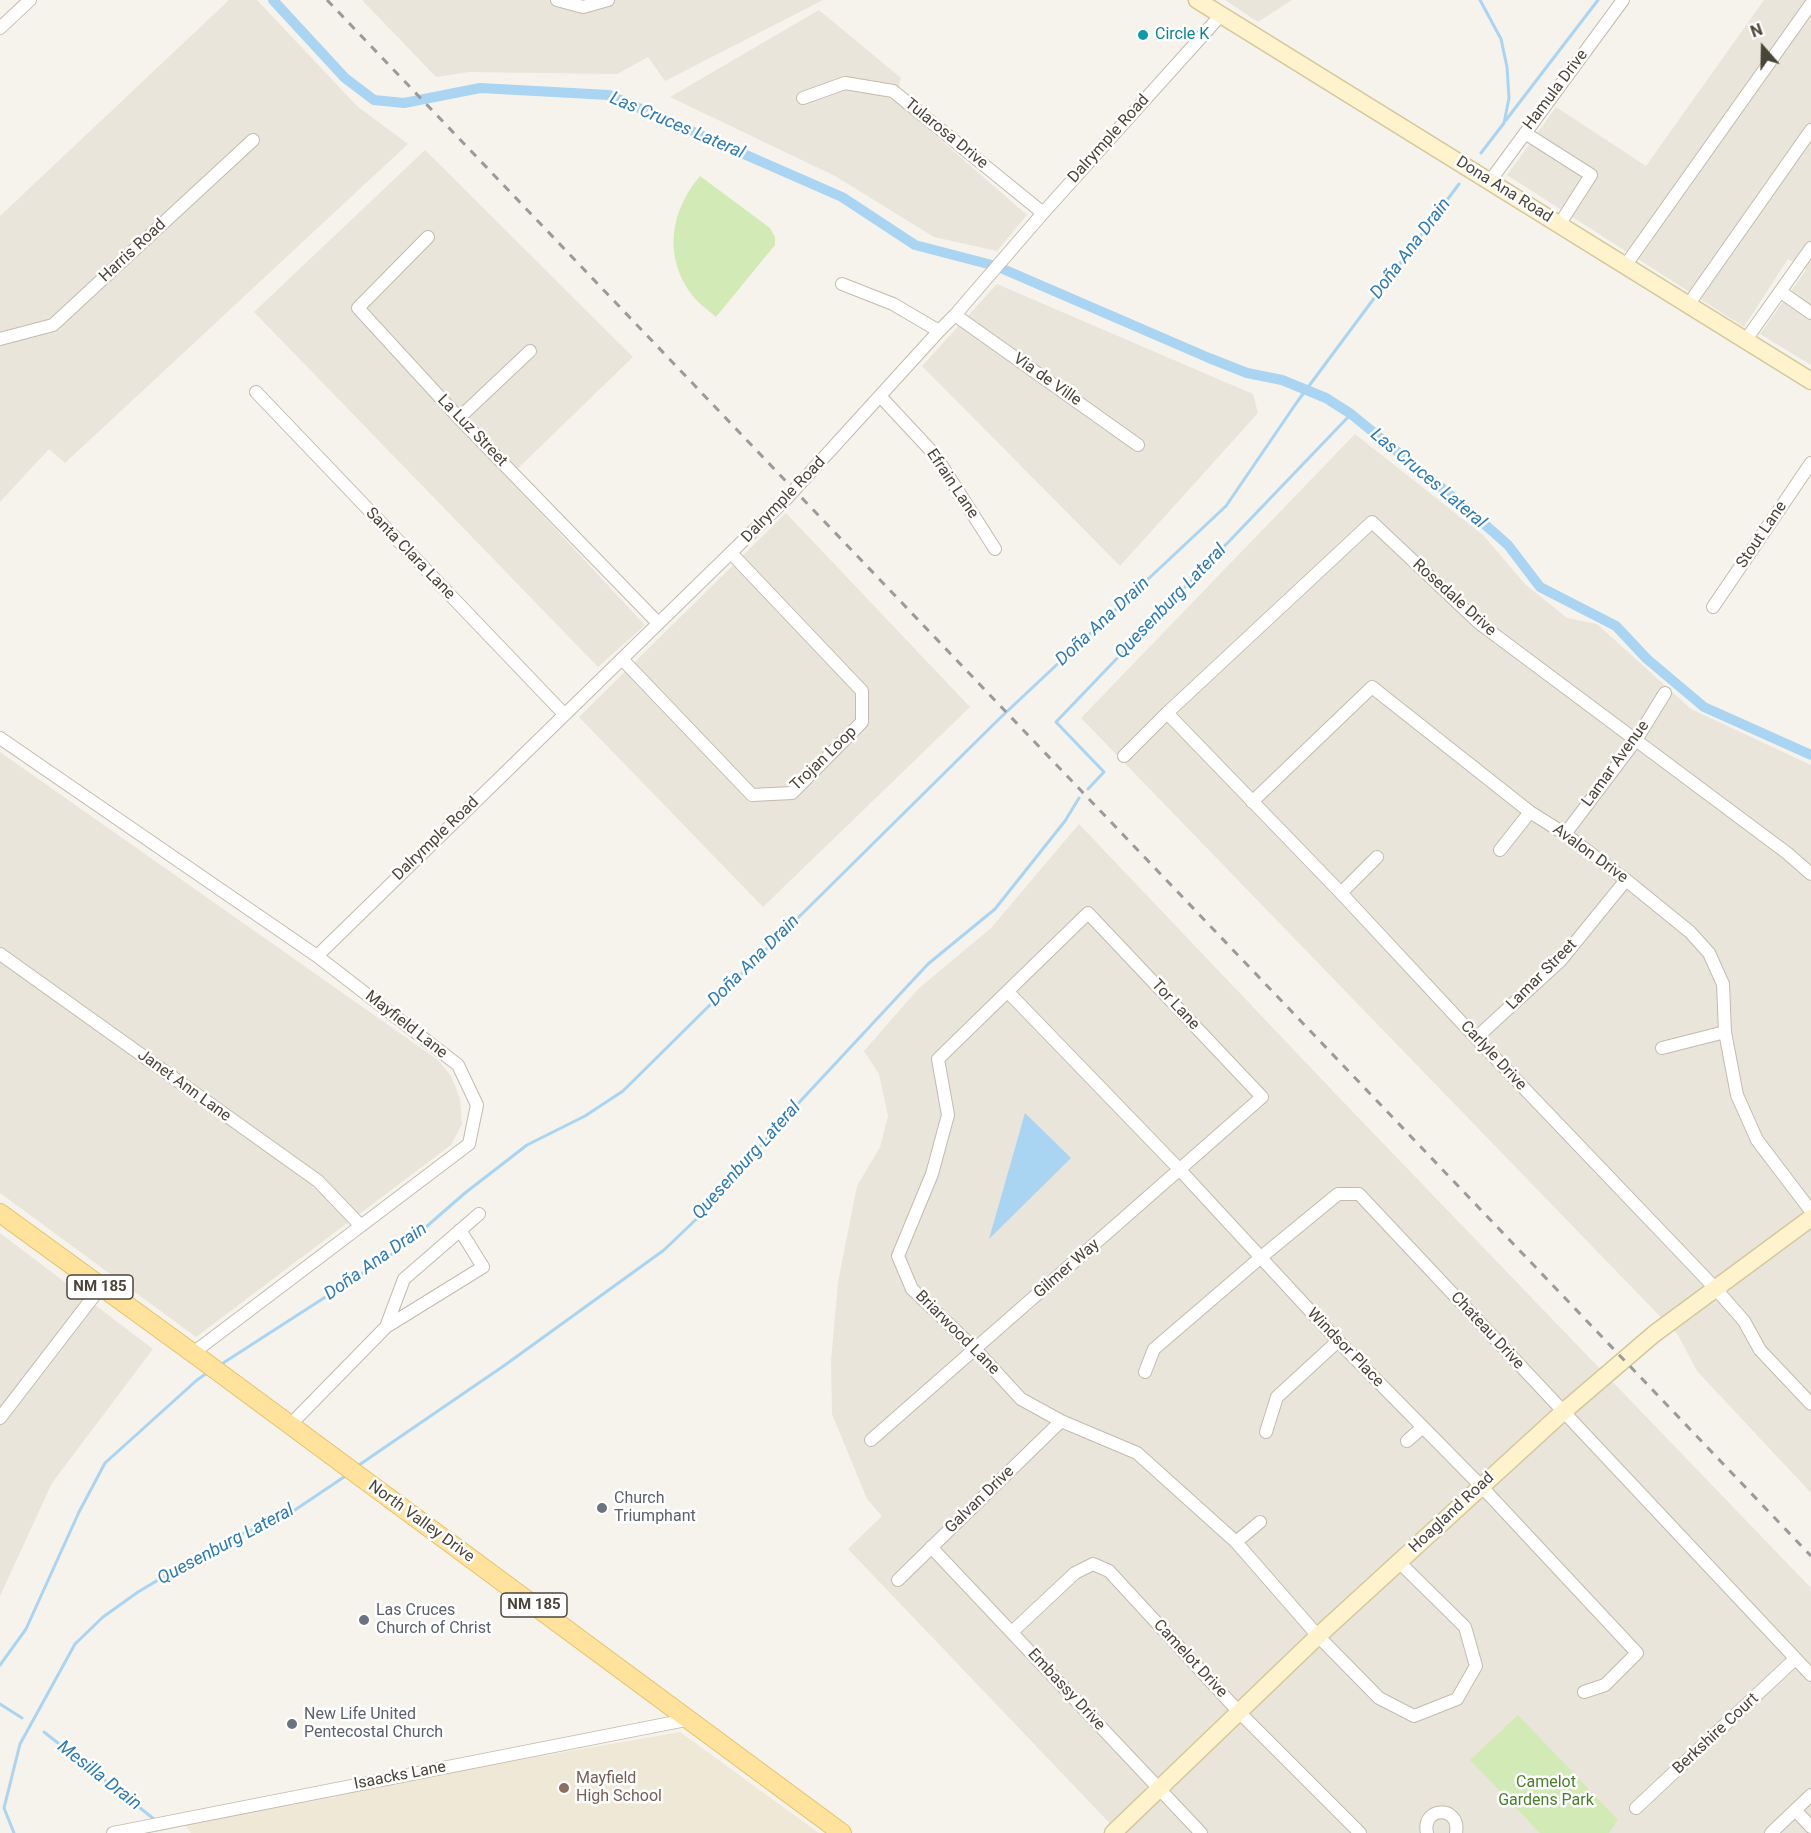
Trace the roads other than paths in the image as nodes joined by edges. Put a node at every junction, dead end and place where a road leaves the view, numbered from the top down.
1 (557, 0) edge
2 (608, 0) edge
3 (1623, 0) edge
4 (1200, 1) edge
5 (22, 3) edge
6 (1811, 4) edge
7 (1221, 15) junction
8 (0, 28) edge
9 (803, 98) dead end
10 (1811, 130) edge
11 (1525, 133) junction
12 (253, 141) dead end
13 (1490, 181) junction
14 (1043, 213) junction
15 (1559, 225) junction
16 (428, 237) dead end
17 (1811, 248) edge
18 (1625, 266) junction
19 (842, 284) dead end
20 (1780, 292) junction
21 (1688, 305) junction
22 (1811, 313) edge
23 (956, 315) junction
24 (939, 331) junction
25 (0, 339) edge
26 (1745, 341) junction
27 (530, 351) dead end
28 (1811, 381) edge
29 (256, 392) dead end
30 (880, 396) junction
31 (459, 418) junction
32 (1138, 445) dead end
33 (1811, 463) edge
34 (995, 549) dead end
35 (731, 553) junction
36 (1713, 607) dead end
37 (658, 623) junction
38 (622, 659) junction
39 (1665, 693) dead end
40 (1167, 712) junction
41 (564, 714) junction
42 (0, 738) edge
43 (1636, 740) junction
44 (1124, 756) dead end
45 (1252, 801) junction
46 (1530, 812) junction
47 (1565, 834) junction
48 (1500, 850) dead end
49 (1377, 857) dead end
50 (1811, 874) edge
51 (1626, 880) junction
52 (1341, 892) junction
53 (1088, 913) joint
54 (0, 954) edge
55 (317, 956) junction
56 (1008, 992) junction
57 (1725, 1032) junction
58 (1476, 1038) junction
59 (1662, 1048) dead end
60 (1262, 1097) joint
61 (1180, 1170) junction
62 (1811, 1211) edge
63 (0, 1214) edge
64 (479, 1214) dead end
65 (1811, 1218) edge
66 (361, 1226) junction
67 (460, 1230) junction
68 (1260, 1258) junction
69 (100, 1288) junction
70 (1715, 1288) junction
71 (386, 1327) junction
72 (1338, 1341) junction
73 (975, 1349) junction
74 (197, 1356) junction
75 (1145, 1372) dead end
76 (1810, 1403) edge
77 (2, 1412) edge
78 (1563, 1412) junction
79 (1061, 1420) junction
80 (290, 1425) junction
81 (1423, 1427) junction
82 (1266, 1432) dead end
83 (872, 1440) dead end
84 (1407, 1441) dead end
85 (1480, 1486) junction
86 (1260, 1522) dead end
87 (1236, 1542) junction
88 (932, 1547) junction
89 (1399, 1562) junction
90 (898, 1580) dead end
91 (1012, 1632) junction
92 (1318, 1636) junction
93 (1795, 1659) junction
94 (1811, 1675) edge
95 (1584, 1692) dead end
96 (1238, 1711) junction
97 (686, 1720) junction
98 (1158, 1789) junction
99 (1811, 1795) edge
100 (1636, 1808) dead end
101 (1795, 1810) junction
102 (1811, 1827) edge
103 (113, 1833) edge
104 (842, 1833) edge
105 (1113, 1833) edge
106 (1201, 1833) edge
107 (1360, 1833) edge
108 (1427, 1833) edge
109 (1456, 1833) edge
110 (1771, 1833) edge

1 - 2 street
3 - 11 street, Hamula Drive
4 - 7 street, Dona Ana Road
5 - 8 street
6 - 18 street
7 - 13 street, Dona Ana Road
7 - 14 street, Dalrymple Road
9 - 14 street, Tularosa Drive
10 - 21 street
11 - 13 street, Hamula Drive
11 - 15 street
12 - 25 street, Harris Road
13 - 15 street, Dona Ana Road
14 - 23 street, Dalrymple Road
15 - 18 street, Dona Ana Road
16 - 31 street, La Luz Street
17 - 20 street
18 - 21 street, Dona Ana Road
19 - 24 street
20 - 22 street
20 - 26 street
21 - 26 street, Dona Ana Road
23 - 24 street, Dalrymple Road
23 - 32 street, Via de Ville
24 - 30 street, Dalrymple Road
26 - 28 street, Dona Ana Road
27 - 31 street
29 - 41 street, Santa Clara Lane
30 - 34 street, Efrain Lane
30 - 35 street, Dalrymple Road
31 - 37 street, La Luz Street
33 - 36 street, Stout Lane
35 - 37 street, Dalrymple Road
35 - 38 street, Trojan Loop
37 - 38 street, Dalrymple Road
38 - 41 street, Dalrymple Road
39 - 43 street, Lamar Avenue
40 - 43 street, Rosedale Drive
40 - 44 street, Rosedale Drive
40 - 45 street, Carlyle Drive
41 - 55 street, Dalrymple Road
42 - 55 street, Mayfield Lane
43 - 47 street, Lamar Avenue
43 - 50 street, Rosedale Drive
45 - 46 street, Avalon Drive
45 - 52 street, Carlyle Drive
46 - 47 street, Avalon Drive
46 - 48 street
47 - 51 street, Avalon Drive
49 - 52 street
51 - 57 street, Avalon Drive
51 - 58 street, Lamar Street
52 - 58 street, Carlyle Drive
53 - 56 street, Briarwood Lane
53 - 60 street, Tor Lane
54 - 66 street, Janet Ann Lane
55 - 66 street, Mayfield Lane
56 - 61 street, Windsor Place
56 - 73 street, Briarwood Lane
57 - 59 street
57 - 62 street, Avalon Drive
58 - 70 street, Carlyle Drive
60 - 61 street, Gilmer Way
61 - 68 street, Windsor Place
61 - 73 street, Gilmer Way
63 - 69 main road, North Valley Drive / NM 185
64 - 67 street
65 - 70 street, Hoagland Road
66 - 74 street, Mayfield Lane
67 - 71 street
67 - 71 street
68 - 72 street, Windsor Place
68 - 75 street, Chateau Drive
68 - 78 street, Chateau Drive
69 - 74 main road, North Valley Drive / NM 185
69 - 77 street
70 - 76 street, Carlyle Drive
70 - 78 street, Hoagland Road
71 - 80 street
72 - 81 street, Windsor Place
72 - 82 street
73 - 79 street, Briarwood Lane
73 - 83 street, Gilmer Way
74 - 80 main road, North Valley Drive / NM 185
78 - 85 street, Hoagland Road
78 - 93 street, Chateau Drive
79 - 87 street, Briarwood Lane
79 - 88 street, Galvan Drive
80 - 97 main road, North Valley Drive / NM 185
81 - 84 street
81 - 85 street, Windsor Place
85 - 89 street, Hoagland Road
85 - 95 street, Windsor Place
86 - 87 street
87 - 92 street, Briarwood Lane
88 - 90 street, Galvan Drive
88 - 91 street, Embassy Drive
89 - 92 street, Hoagland Road
89 - 92 street, Briarwood Lane
91 - 96 street, Camelot Drive
91 - 98 street, Embassy Drive
92 - 96 street, Hoagland Road
93 - 94 street, Chateau Drive
93 - 100 street, Berkshire Court
96 - 98 street, Hoagland Road
96 - 107 street, Camelot Drive
97 - 103 street, Isaacks Lane
97 - 104 main road, North Valley Drive / NM 185
98 - 105 street, Hoagland Road
98 - 106 street, Embassy Drive
99 - 101 street
101 - 102 street
101 - 110 street
108 - 109 street

